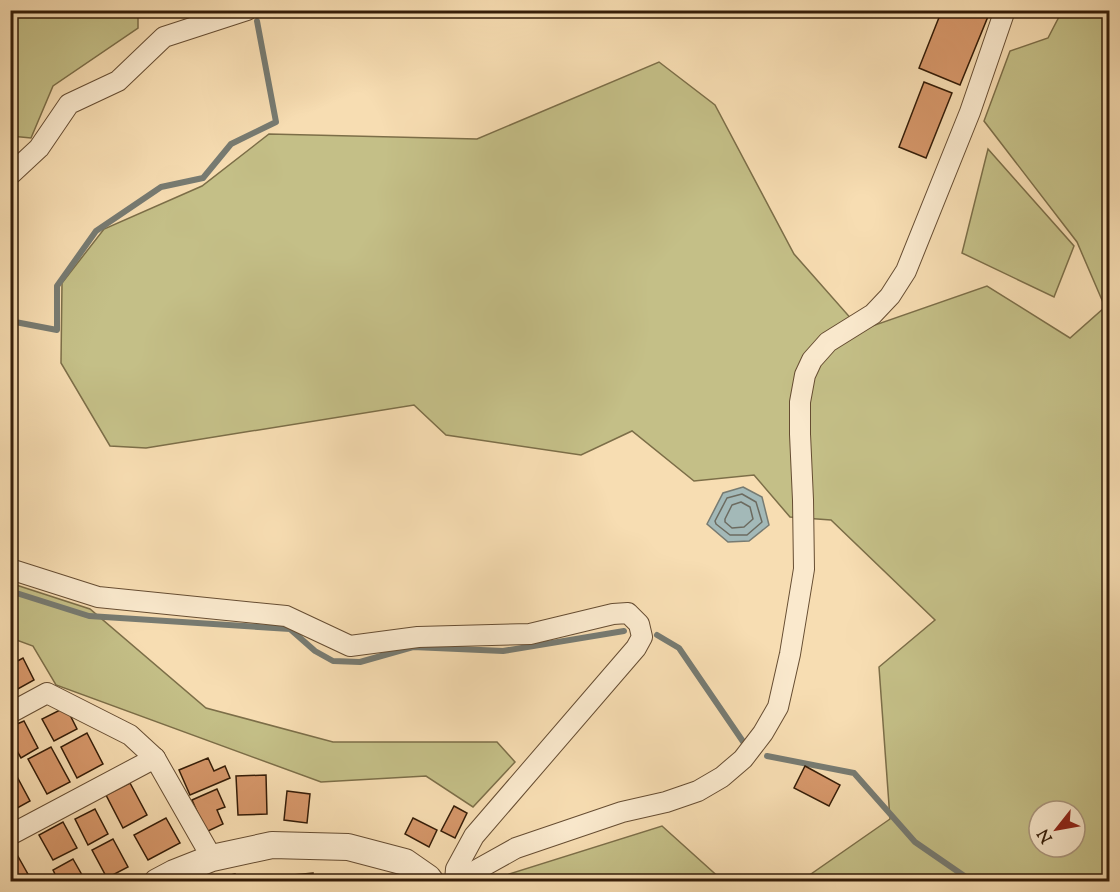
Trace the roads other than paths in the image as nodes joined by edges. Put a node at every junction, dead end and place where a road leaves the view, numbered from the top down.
1 (247, 10) edge
2 (1005, 10) edge
3 (10, 175) edge
4 (10, 569) edge
5 (10, 712) edge
6 (155, 758) junction
7 (10, 835) edge
8 (212, 858) junction
9 (455, 881) edge
10 (158, 882) edge
11 (431, 882) edge

1 - 3 street
2 - 9 street
4 - 9 street
5 - 6 street
6 - 7 street
6 - 8 street
8 - 10 street
8 - 11 street

